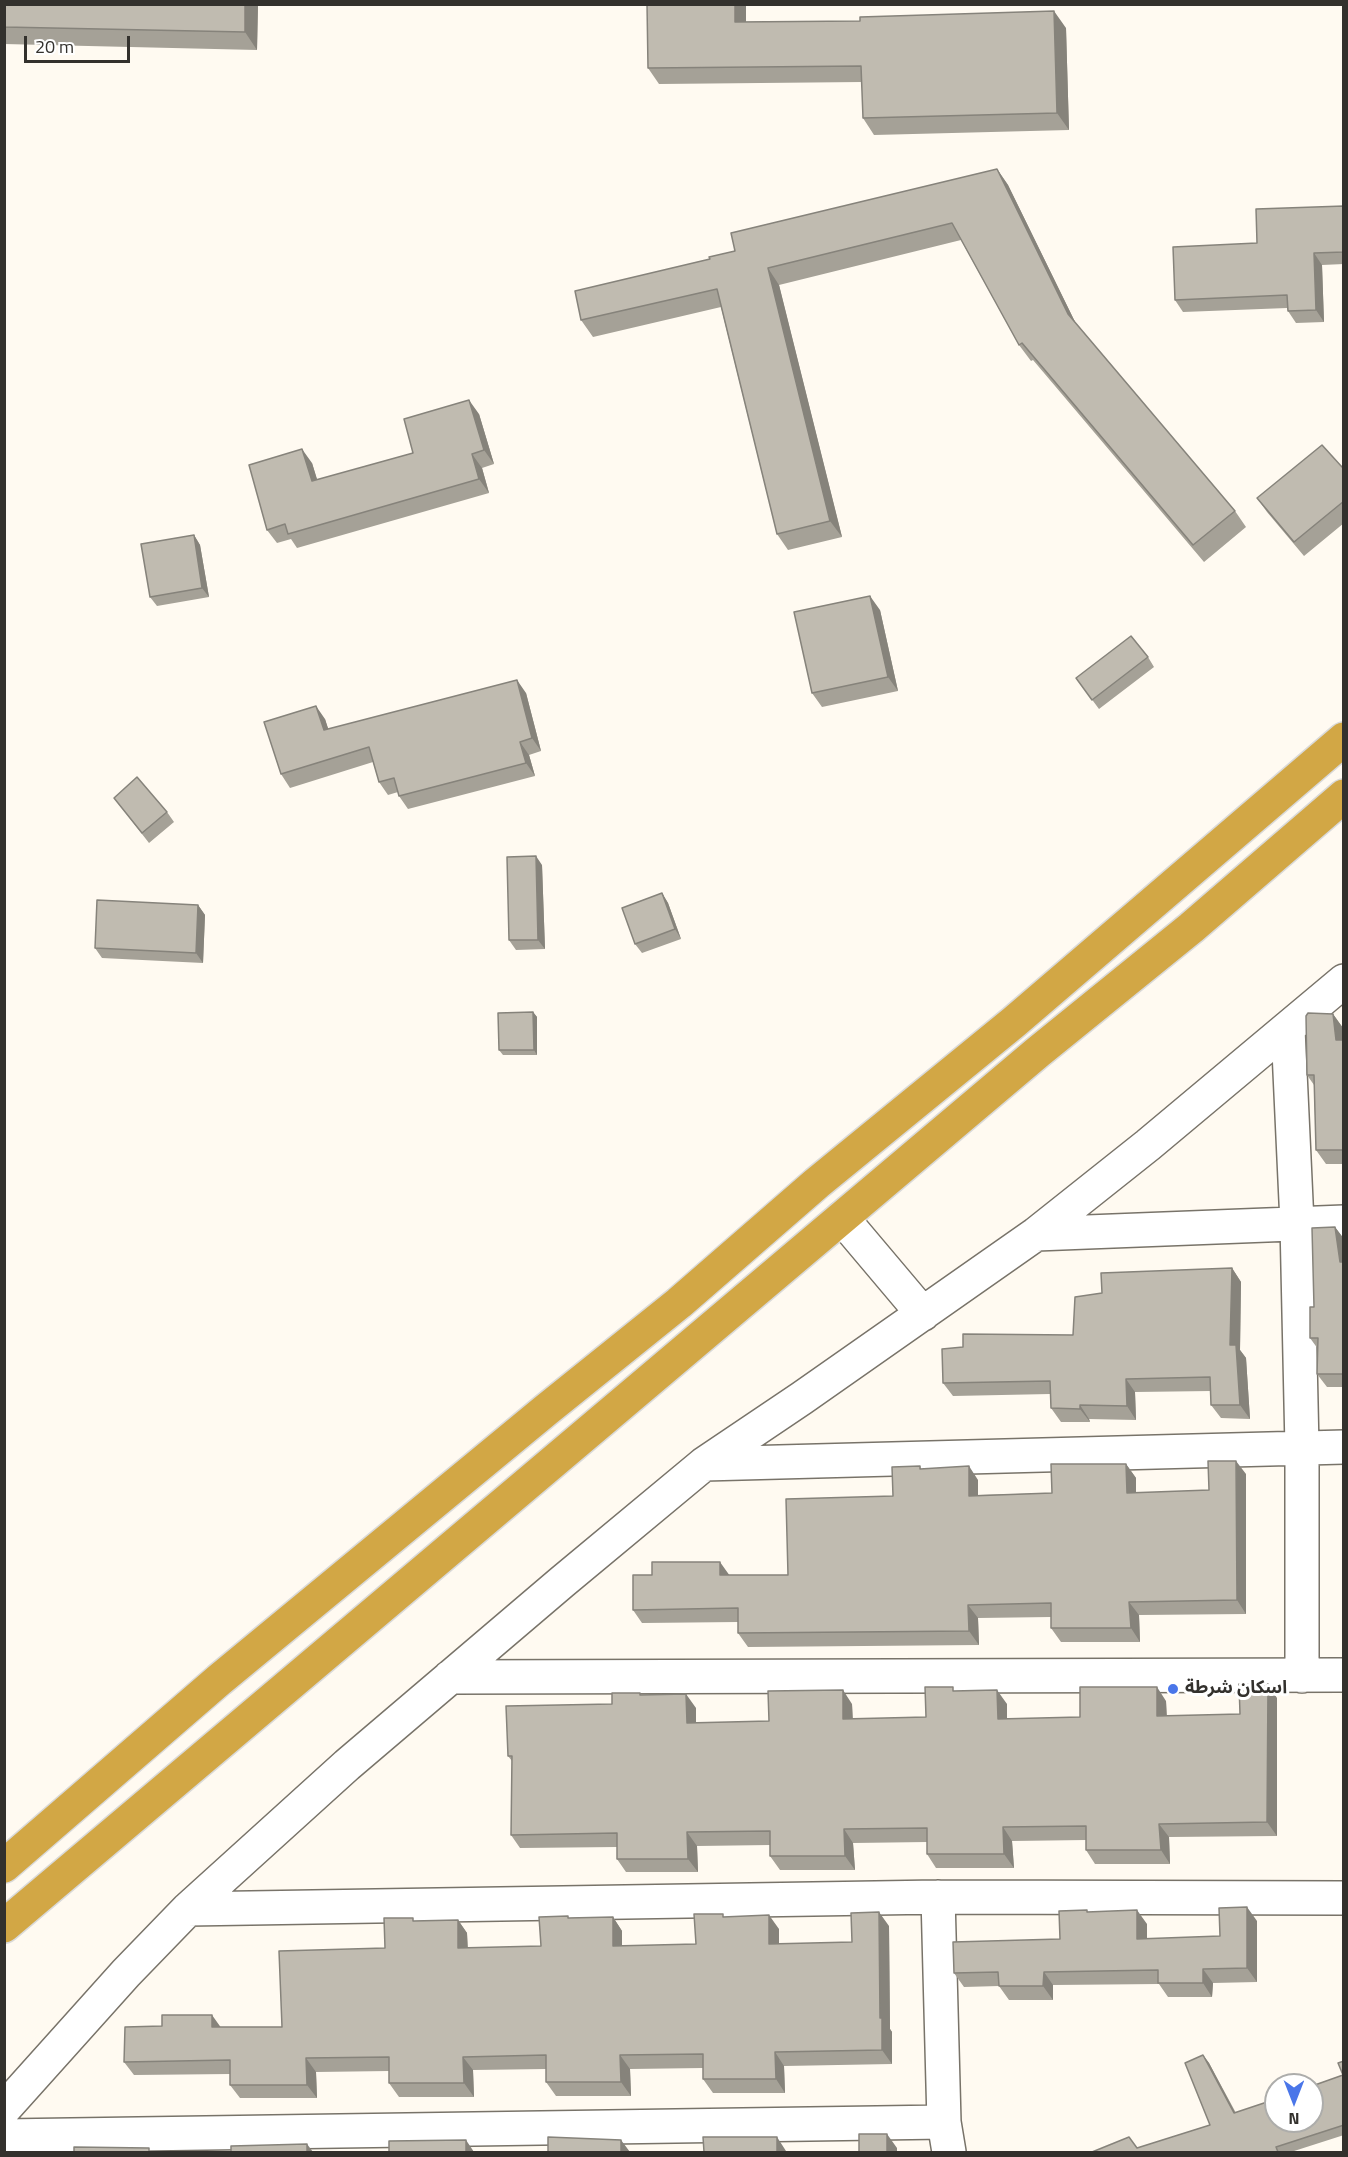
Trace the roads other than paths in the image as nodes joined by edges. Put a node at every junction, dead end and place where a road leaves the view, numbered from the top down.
1 (1344, 740) edge
2 (1344, 796) edge
3 (1344, 981) edge
4 (1328, 1005) edge
5 (1288, 1029) junction
6 (842, 1218) junction
7 (1344, 1222) edge
8 (1297, 1223) junction
9 (1036, 1234) junction
10 (923, 1314) junction
11 (1344, 1447) edge
12 (1302, 1448) junction
13 (704, 1464) junction
14 (1344, 1675) edge
15 (1302, 1676) junction
16 (450, 1677) junction
17 (4, 1866) edge
18 (938, 1897) junction
19 (1344, 1898) edge
20 (188, 1909) junction
21 (4, 1926) edge
22 (4, 2109) edge
23 (4, 2136) edge
24 (947, 2138) edge

1 - 17 highway
2 - 6 highway
3 - 4 street
4 - 5 street
5 - 8 street
5 - 9 street
6 - 10 street
6 - 21 highway
7 - 8 street
8 - 9 street
8 - 12 street
9 - 10 street
10 - 13 street
11 - 12 street
12 - 13 street
12 - 15 street
13 - 16 street
14 - 15 street
15 - 16 street
16 - 20 street
18 - 19 street
18 - 20 street
18 - 24 street
20 - 22 street
23 - 24 street

